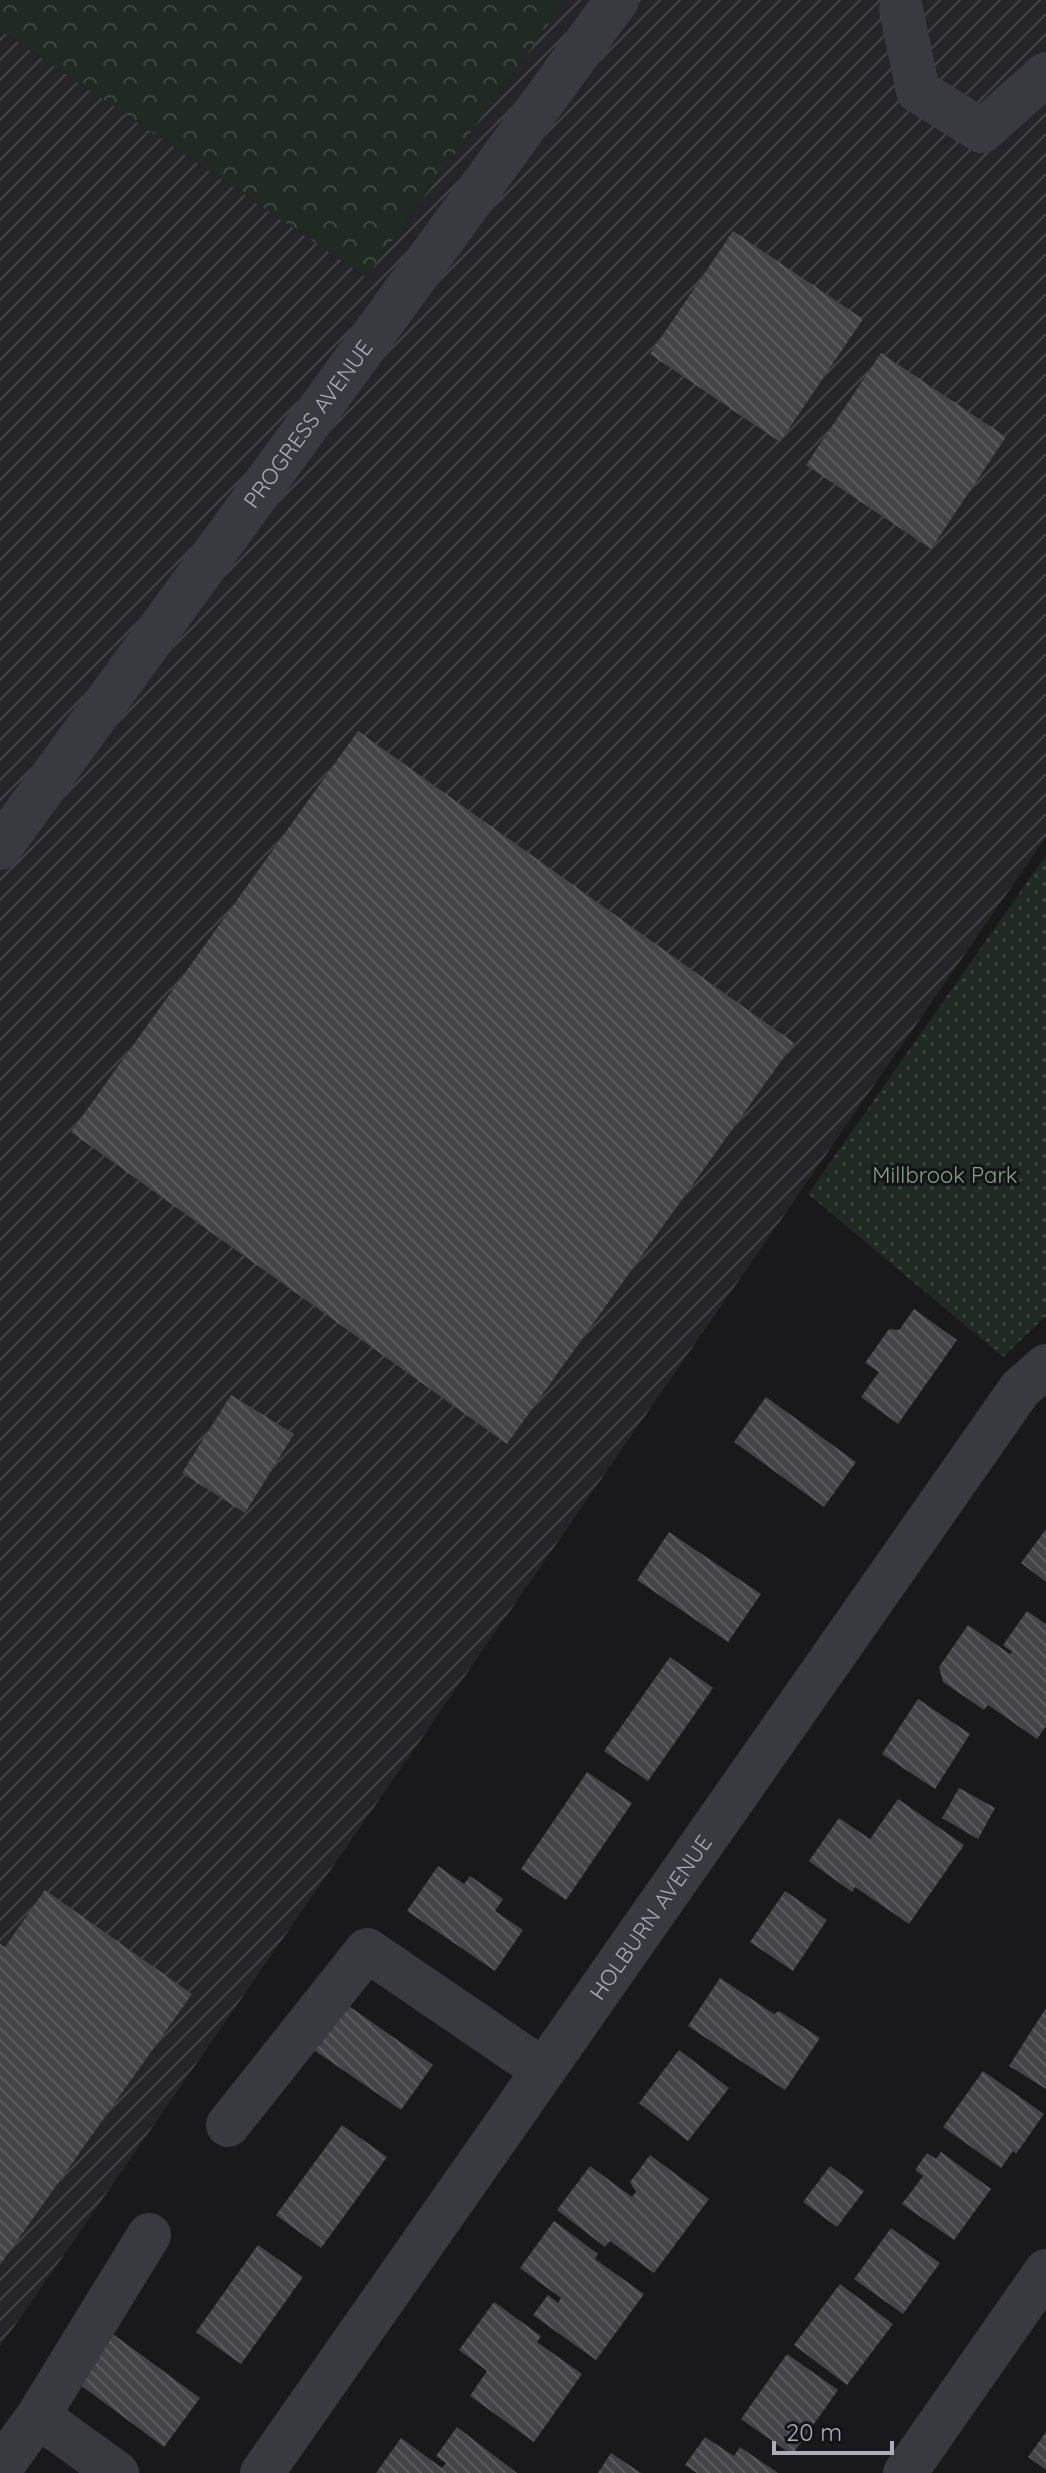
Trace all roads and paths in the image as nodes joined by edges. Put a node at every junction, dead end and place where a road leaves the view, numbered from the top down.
1 (617, 0) edge
2 (901, 9) dead end
3 (1046, 74) edge
4 (0, 848) edge
5 (1046, 1366) edge
6 (543, 2070) junction
7 (228, 2125) dead end
8 (149, 2235) dead end
9 (1046, 2271) edge
10 (38, 2416) junction
11 (0, 2469) edge
12 (117, 2473) edge
13 (262, 2473) edge
14 (905, 2473) edge

1 - 4 street, PROGRESS AVENUE
2 - 3 street
5 - 6 street, HOLBURN AVENUE
6 - 7 street
6 - 13 street, HOLBURN AVENUE
8 - 10 street
9 - 14 street
10 - 11 street
10 - 12 street

